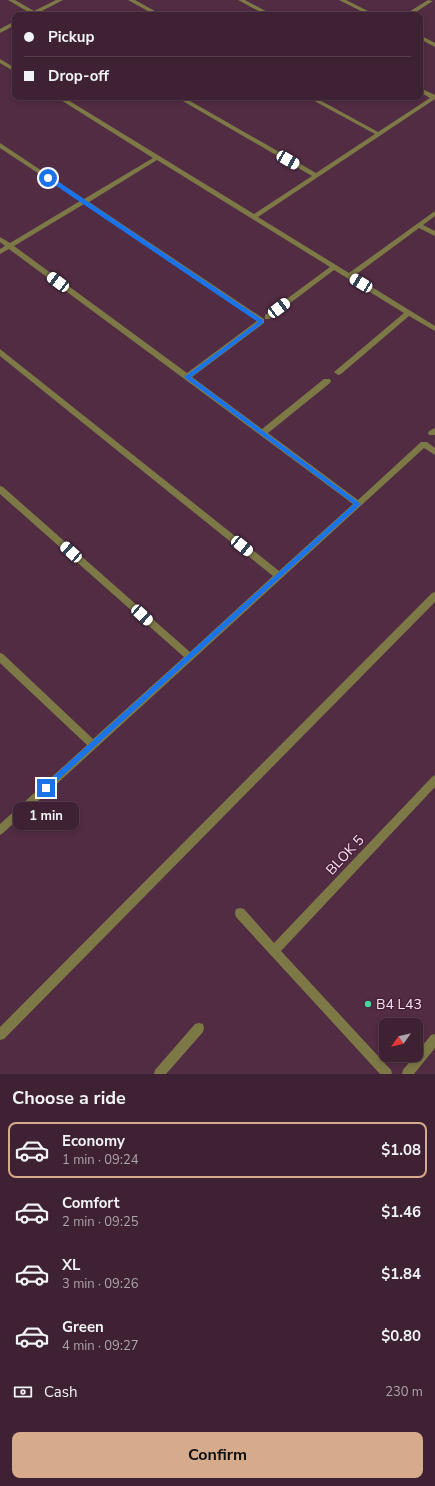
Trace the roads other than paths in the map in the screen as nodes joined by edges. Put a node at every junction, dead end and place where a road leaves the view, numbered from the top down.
1 (11, 0) edge
2 (60, 0) edge
3 (131, 0) edge
4 (240, 0) edge
5 (342, 0) edge
6 (430, 1) dead end
7 (31, 12) edge
8 (38, 12) edge
9 (153, 12) edge
10 (264, 12) edge
11 (367, 12) edge
12 (412, 12) edge
13 (12, 25) edge
14 (0, 31) edge
15 (423, 39) edge
16 (435, 45) edge
17 (0, 61) edge
18 (12, 68) edge
19 (423, 92) edge
20 (434, 97) edge
21 (64, 100) edge
22 (184, 100) edge
23 (316, 100) edge
24 (378, 134) junction
25 (0, 145) edge
26 (157, 158) junction
27 (316, 176) junction
28 (84, 202) junction
29 (435, 213) edge
30 (254, 217) junction
31 (419, 225) junction
32 (435, 234) edge
33 (0, 239) edge
34 (10, 246) junction
35 (0, 252) edge
36 (334, 267) junction
37 (349, 276) junction
38 (409, 313) junction
39 (268, 317) dead end
40 (435, 329) edge
41 (0, 352) edge
42 (338, 372) dead end
43 (187, 377) junction
44 (327, 381) dead end
45 (263, 433) junction
46 (435, 452) edge
47 (0, 489) edge
48 (358, 504) junction
49 (279, 576) junction
50 (435, 596) edge
51 (0, 656) edge
52 (190, 657) junction
53 (93, 745) junction
54 (435, 780) edge
55 (0, 830) edge
56 (240, 913) dead end
57 (275, 950) junction
58 (199, 1028) dead end
59 (0, 1035) edge
60 (435, 1039) edge
61 (159, 1074) edge
62 (387, 1074) edge
63 (407, 1074) edge

1 - 7 street
2 - 8 street
3 - 9 street
4 - 10 street
5 - 11 street
6 - 12 street
13 - 14 street
15 - 16 street
17 - 18 street
19 - 20 street
20 - 24 street
21 - 26 street
22 - 27 street
23 - 24 street
24 - 27 street
25 - 28 street
26 - 28 street
26 - 30 street
27 - 30 street
28 - 34 street
28 - 43 street
29 - 31 street
30 - 36 street
31 - 32 street
31 - 37 street
33 - 34 street
34 - 35 street
34 - 43 street
36 - 37 street
36 - 39 street
37 - 38 street
38 - 40 street
38 - 42 street
41 - 49 street
43 - 45 street
44 - 45 street
45 - 48 street
46 - 48 street
47 - 52 street
48 - 49 street
49 - 52 street
50 - 59 street
51 - 53 street
52 - 53 street
53 - 55 street
54 - 57 street, BLOK 5
56 - 57 street
57 - 62 street
58 - 61 street
60 - 63 street

